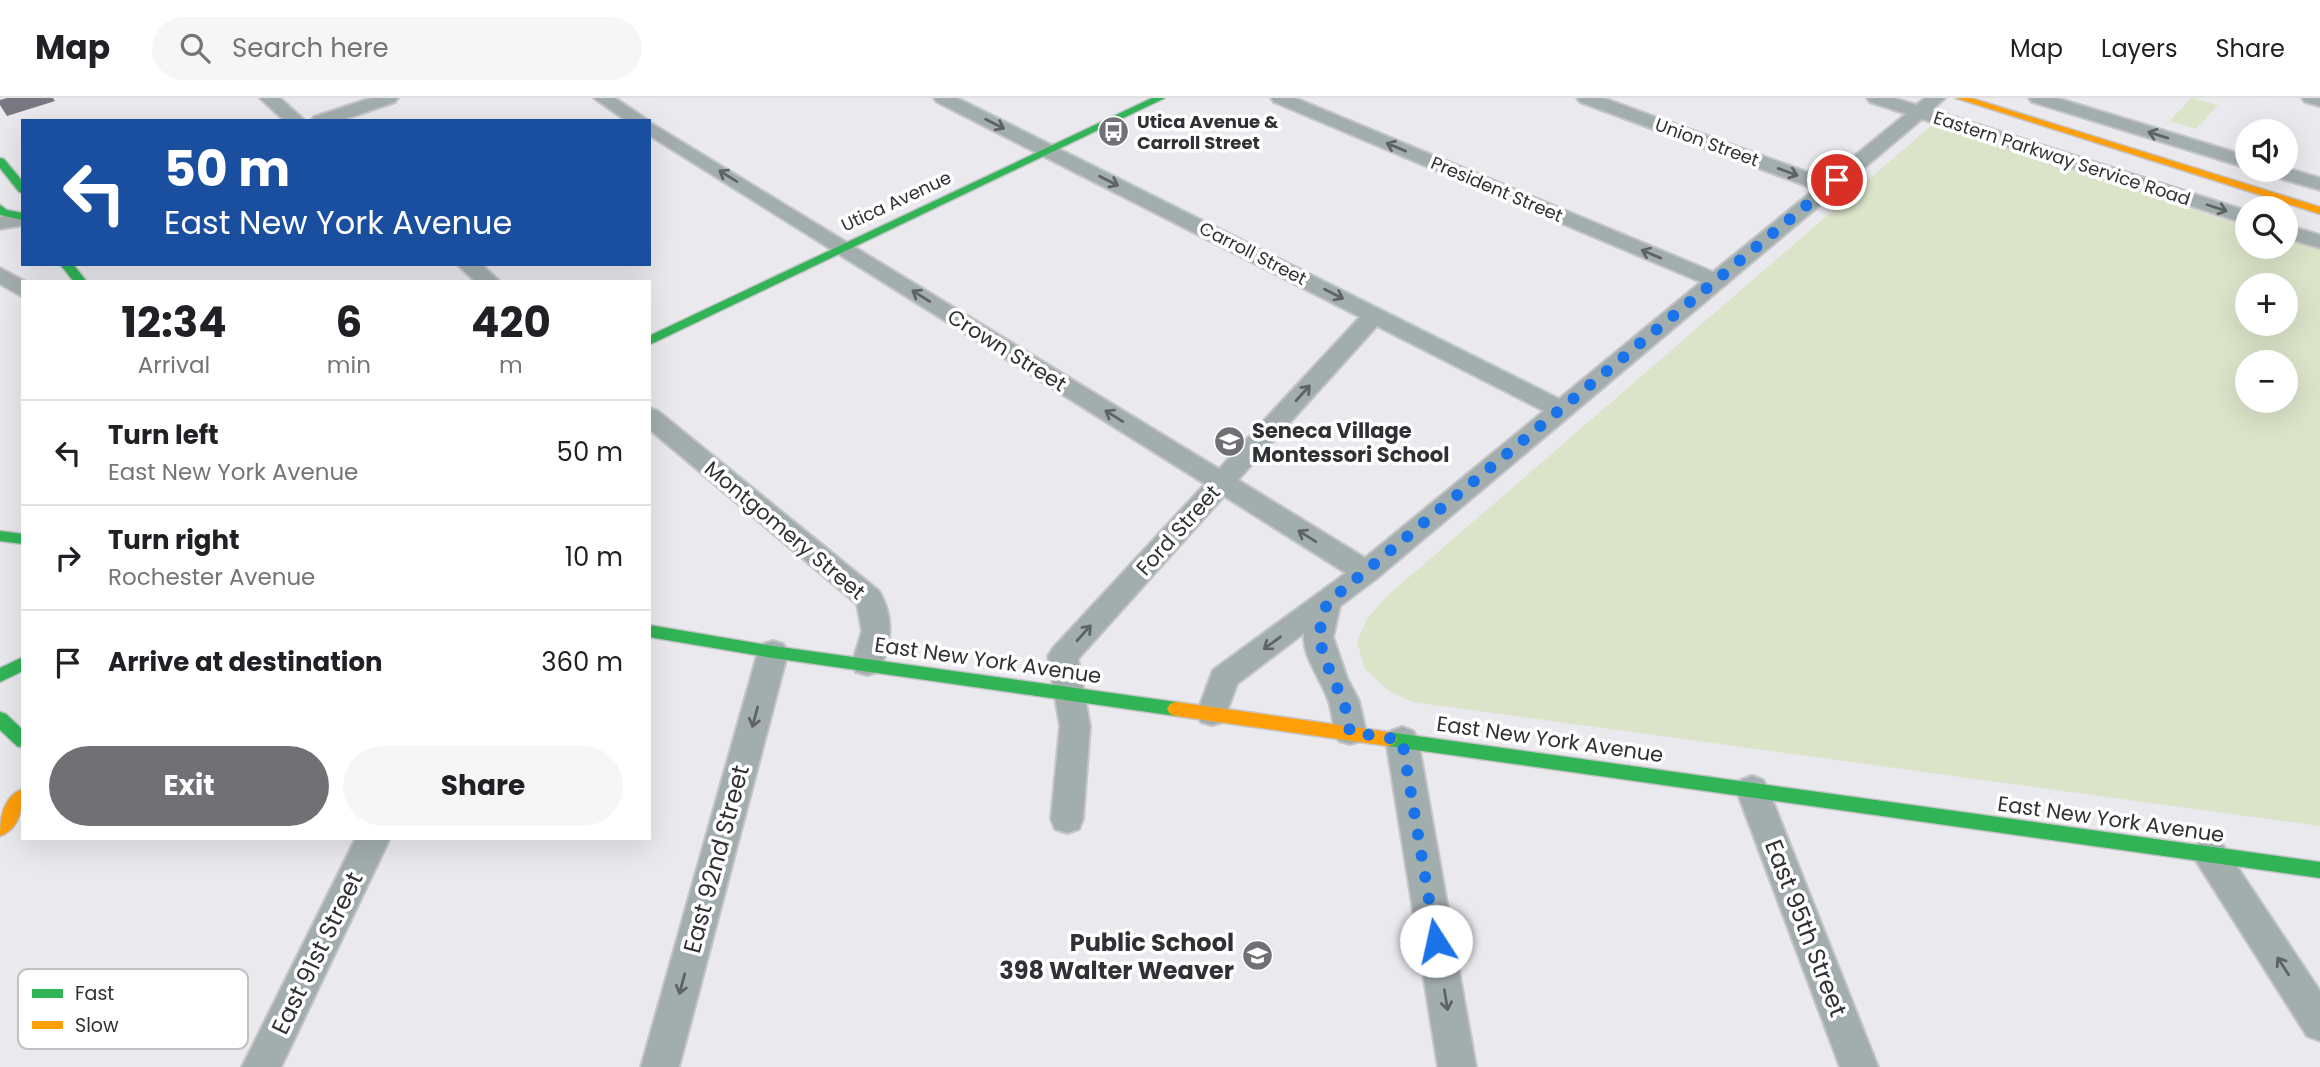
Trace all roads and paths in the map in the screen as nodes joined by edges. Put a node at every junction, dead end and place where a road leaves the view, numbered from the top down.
1 (268, 98) edge
2 (389, 98) edge
3 (603, 98) edge
4 (943, 98) edge
5 (1160, 98) edge
6 (1280, 98) edge
7 (1586, 98) edge
8 (1877, 98) edge
9 (1961, 98) edge
10 (2038, 98) edge
11 (2311, 98) edge
12 (2320, 101) edge
13 (1927, 105) edge
14 (294, 119) edge
15 (326, 119) edge
16 (637, 119) edge
17 (651, 128) edge
18 (1048, 151) junction
19 (2235, 158) edge
20 (0, 161) edge
21 (2298, 178) edge
22 (2320, 184) edge
23 (21, 187) edge
24 (1829, 187) junction
25 (0, 208) edge
26 (2320, 211) edge
27 (2235, 214) edge
28 (21, 217) edge
29 (21, 218) edge
30 (0, 223) edge
31 (2298, 235) edge
32 (2320, 242) edge
33 (843, 247) junction
34 (68, 266) edge
35 (470, 266) edge
36 (0, 274) edge
37 (79, 280) edge
38 (487, 280) edge
39 (1714, 280) junction
40 (21, 289) edge
41 (1374, 315) junction
42 (651, 340) edge
43 (1562, 410) junction
44 (651, 418) edge
45 (1221, 483) junction
46 (0, 536) edge
47 (21, 539) edge
48 (1366, 572) junction
49 (1327, 603) junction
50 (651, 631) edge
51 (773, 652) junction
52 (21, 664) edge
53 (867, 664) junction
54 (0, 676) edge
55 (1070, 693) junction
56 (1212, 713) junction
57 (0, 719) edge
58 (1350, 732) junction
59 (21, 739) edge
60 (1402, 740) junction
61 (1752, 789) junction
62 (21, 800) edge
63 (1067, 819) dead end
64 (0, 828) edge
65 (372, 840) edge
66 (2210, 854) junction
67 (2320, 870) edge
68 (2320, 1023) edge
69 (261, 1067) edge
70 (660, 1067) edge
71 (1457, 1067) edge
72 (1859, 1067) edge

1 - 14 street
2 - 15 street
3 - 16 street
4 -> 18 street, Carroll Street
5 - 18 main road, Utica Avenue
39 -> 6 street, President Street
7 -> 24 street, Union Street
8 - 13 street, Eastern Parkway Service Road
9 - 26 main road
19 -> 10 street
11 - 12 street
13 - 24 street
13 -> 27 street, Eastern Parkway Service Road
33 -> 17 street, Crown Street
18 - 33 main road, Utica Avenue
18 -> 41 street, Carroll Street
20 - 23 main road
21 - 22 street
24 - 39 street
25 - 28 main road
29 - 30 street
31 - 32 street
33 - 42 main road, Utica Avenue
45 -> 33 street, Crown Street
34 - 37 main road
35 - 38 street
36 - 40 street
39 - 43 street
41 - 43 street, Carroll Street
45 -> 41 street, Ford Street
43 - 48 street
44 - 53 street, Montgomery Street
48 -> 45 street, Crown Street
55 -> 45 street, Ford Street
46 - 47 main road
48 - 49 street
49 -> 56 street
49 - 58 street
50 - 51 main road, East New York Avenue
51 - 53 main road, East New York Avenue
51 -> 70 street, East 92nd Street
52 - 54 main road
53 - 55 main road, East New York Avenue
55 - 56 main road, East New York Avenue
55 - 63 street
56 - 58 main road, East New York Avenue
57 - 59 main road
58 - 60 main road, East New York Avenue
60 - 61 main road, East New York Avenue
60 -> 71 street
61 - 66 main road, East New York Avenue
61 - 72 street, East 95th Street
62 - 64 main road
65 - 69 street, East 91st Street
66 - 67 main road, East New York Avenue
68 -> 66 street

